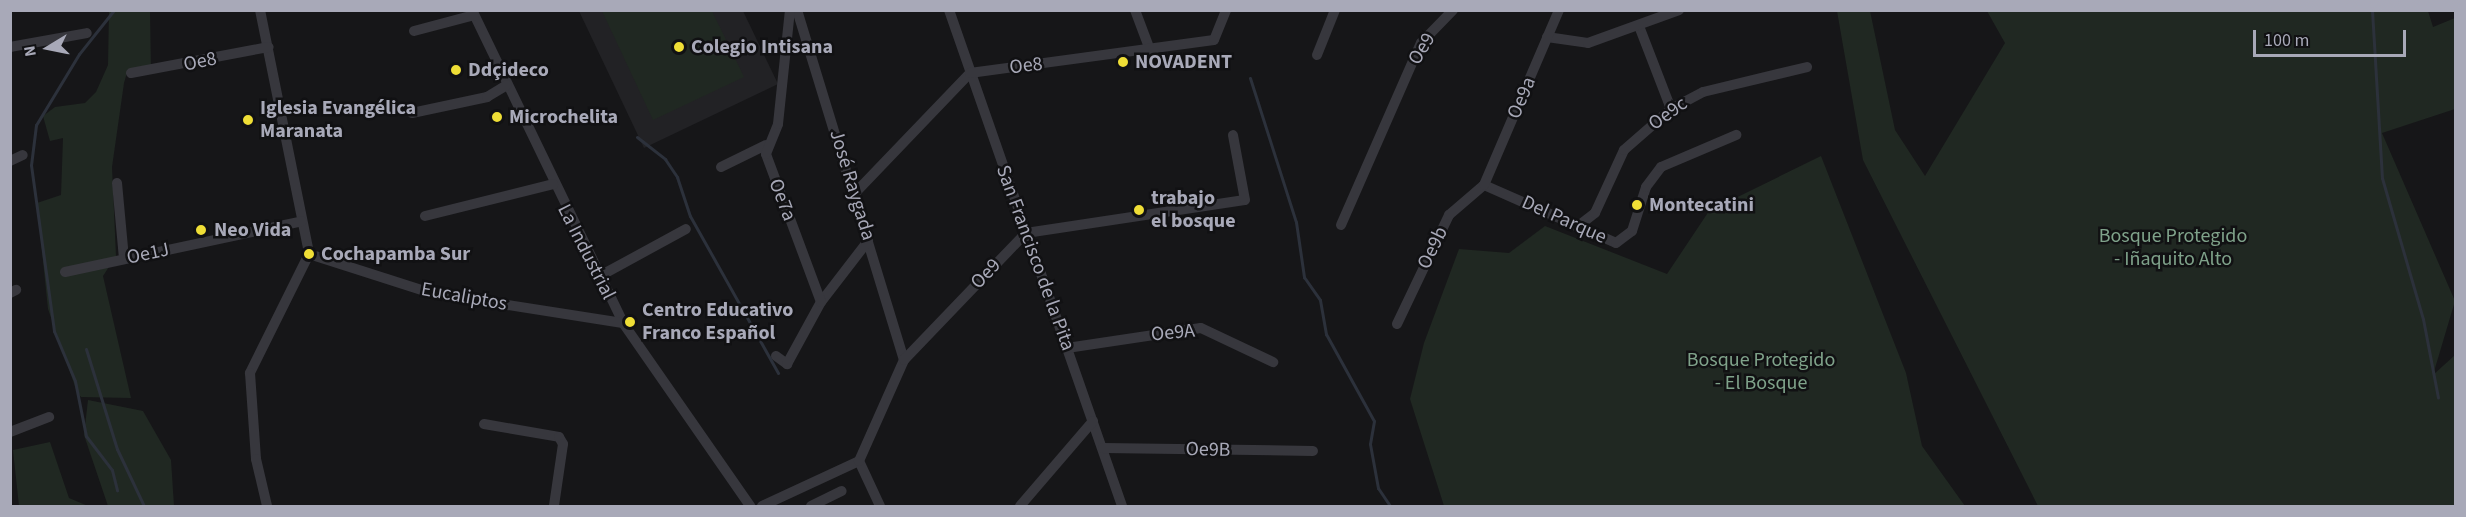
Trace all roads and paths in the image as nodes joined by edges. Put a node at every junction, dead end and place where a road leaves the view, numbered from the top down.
1 (260, 10) edge
2 (790, 10) edge
3 (797, 10) edge
4 (949, 10) edge
5 (1135, 10) edge
6 (1226, 10) edge
7 (1335, 10) edge
8 (1453, 10) edge
9 (1559, 10) edge
10 (1679, 10) edge
11 (473, 13) edge
12 (1639, 26) junction
13 (414, 31) dead end
14 (87, 33) dead end
15 (1547, 37) junction
16 (10, 47) edge
17 (269, 47) junction
18 (1150, 50) junction
19 (1317, 55) dead end
20 (1807, 68) dead end
21 (131, 73) dead end
22 (970, 73) junction
23 (507, 86) junction
24 (1671, 109) junction
25 (412, 113) dead end
26 (1233, 135) dead end
27 (1736, 135) dead end
28 (766, 145) junction
29 (23, 155) dead end
30 (10, 161) edge
31 (721, 166) dead end
32 (117, 183) dead end
33 (553, 184) junction
34 (1484, 185) junction
35 (856, 192) junction
36 (425, 216) dead end
37 (302, 221) junction
38 (1341, 225) dead end
39 (686, 228) dead end
40 (1577, 228) junction
41 (1026, 233) junction
42 (868, 241) junction
43 (309, 254) junction
44 (124, 259) junction
45 (65, 272) dead end
46 (598, 277) junction
47 (821, 302) junction
48 (623, 323) junction
49 (1397, 324) dead end
50 (1067, 348) junction
51 (776, 356) dead end
52 (904, 360) junction
53 (1273, 362) dead end
54 (49, 417) dead end
55 (1093, 421) junction
56 (484, 424) dead end
57 (10, 432) edge
58 (1103, 448) junction
59 (1313, 451) dead end
60 (859, 461) junction
61 (842, 491) dead end
62 (267, 507) edge
63 (554, 507) edge
64 (750, 507) edge
65 (762, 507) edge
66 (811, 507) edge
67 (880, 507) edge
68 (1020, 507) edge
69 (1122, 507) edge

1 - 17 street
2 - 28 street
3 - 35 street, José Raygada
4 - 22 street, San Francisco de la Pita
5 - 18 street
6 - 18 street, Oe8
7 - 19 street
8 - 38 street, Oe9
9 - 15 street, Oe9a
10 - 12 street
11 - 13 street
11 - 23 street, La Industrial
12 - 15 street
12 - 24 street
14 - 16 street
15 - 34 street, Oe9a
17 - 21 street, Oe8
17 - 37 street
18 - 22 street, Oe8
20 - 24 street, Oe9c
22 - 35 street
22 - 41 street, San Francisco de la Pita
23 - 25 street
23 - 33 street, La Industrial
24 - 40 street, Oe9c
26 - 41 street
27 - 40 street, Del Parque
28 - 31 street
28 - 47 street, Oe7a
29 - 30 street
32 - 44 street
33 - 36 street
33 - 46 street, La Industrial
34 - 40 street, Del Parque
34 - 49 street, Oe9b
35 - 42 street, José Raygada
37 - 43 street
37 - 44 street, Oe1J
39 - 46 street
41 - 50 street, San Francisco de la Pita
41 - 52 street, Oe9
42 - 47 street
42 - 52 street, José Raygada
43 - 48 street, Eucaliptos
43 - 62 street
44 - 45 street, Oe1J
46 - 48 street, La Industrial
47 - 51 street
48 - 64 street, La Industrial
50 - 53 street, Oe9A
50 - 55 street, San Francisco de la Pita
52 - 60 street, Oe9
54 - 57 street
55 - 58 street, San Francisco de la Pita
55 - 68 street
56 - 63 street
58 - 59 street, Oe9B
58 - 69 street, San Francisco de la Pita
60 - 65 street
60 - 67 street
61 - 66 street

